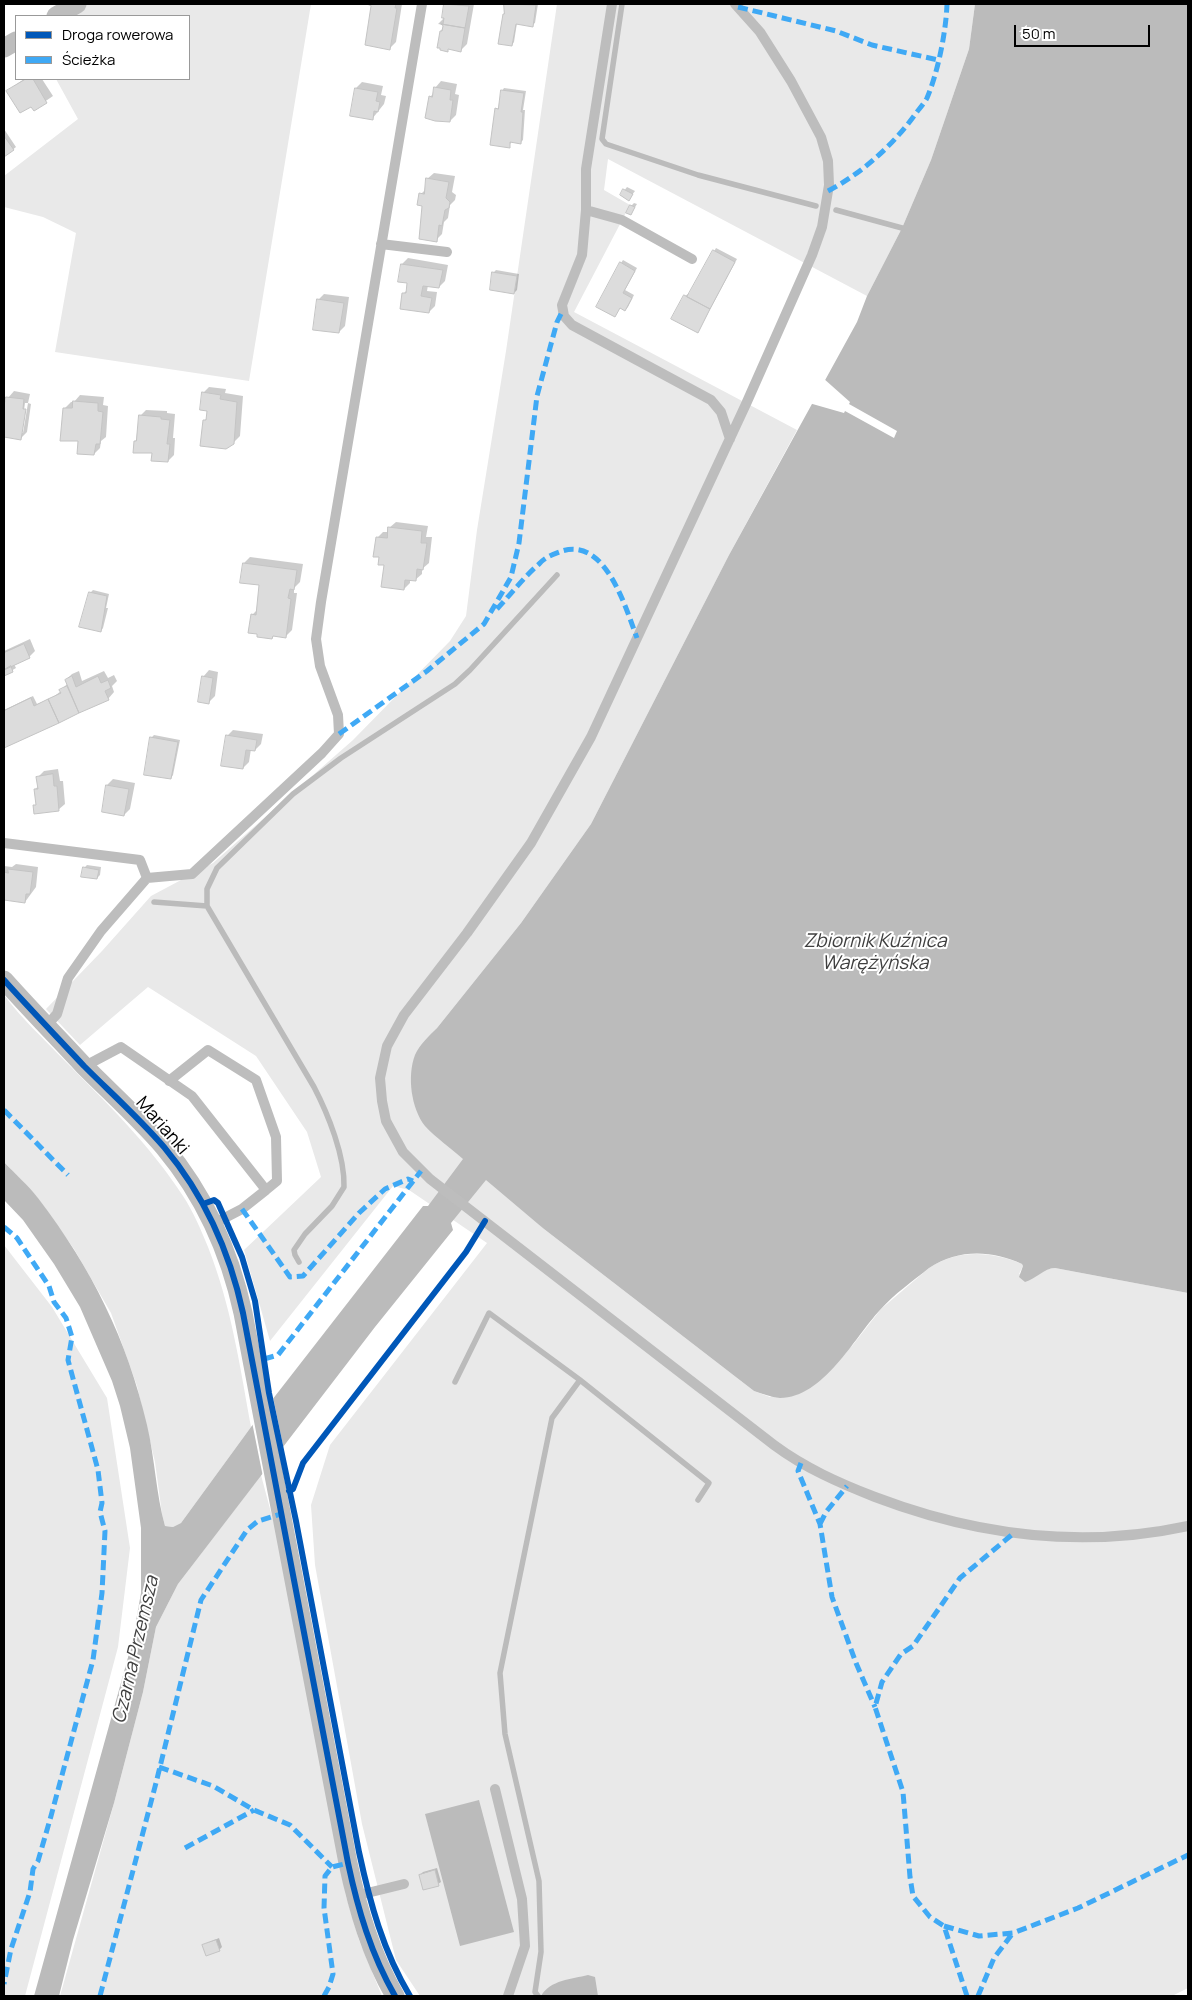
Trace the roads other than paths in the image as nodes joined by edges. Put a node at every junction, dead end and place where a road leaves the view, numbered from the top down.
1 (77, 4) edge
2 (422, 4) edge
3 (612, 4) edge
4 (735, 4) edge
5 (58, 15) edge
6 (15, 42) edge
7 (4, 48) edge
8 (586, 210) junction
9 (381, 244) junction
10 (447, 252) dead end
11 (692, 259) dead end
12 (730, 438) junction
13 (4, 843) edge
14 (147, 878) junction
15 (4, 980) edge
16 (46, 1026) junction
17 (85, 1066) junction
18 (169, 1081) junction
19 (266, 1190) junction
20 (213, 1224) junction
21 (1188, 1526) edge
22 (495, 1789) dead end
23 (404, 1884) dead end
24 (355, 1896) junction
25 (395, 1996) edge
26 (508, 1996) edge

1 - 5 street
2 - 9 lane
3 - 8 lane
4 - 12 lane
6 - 7 street
8 - 11 lane
8 - 12 lane
9 - 10 lane
9 - 14 lane
12 - 21 lane
13 - 14 lane
14 - 16 lane
15 - 16 street, Marianki
16 - 17 street, Marianki
17 - 18 lane
17 - 20 street, Marianki
18 - 19 lane
18 - 19 lane
19 - 20 lane
20 - 24 street, Marianki
22 - 26 lane
23 - 24 lane
24 - 25 street, Marianki

